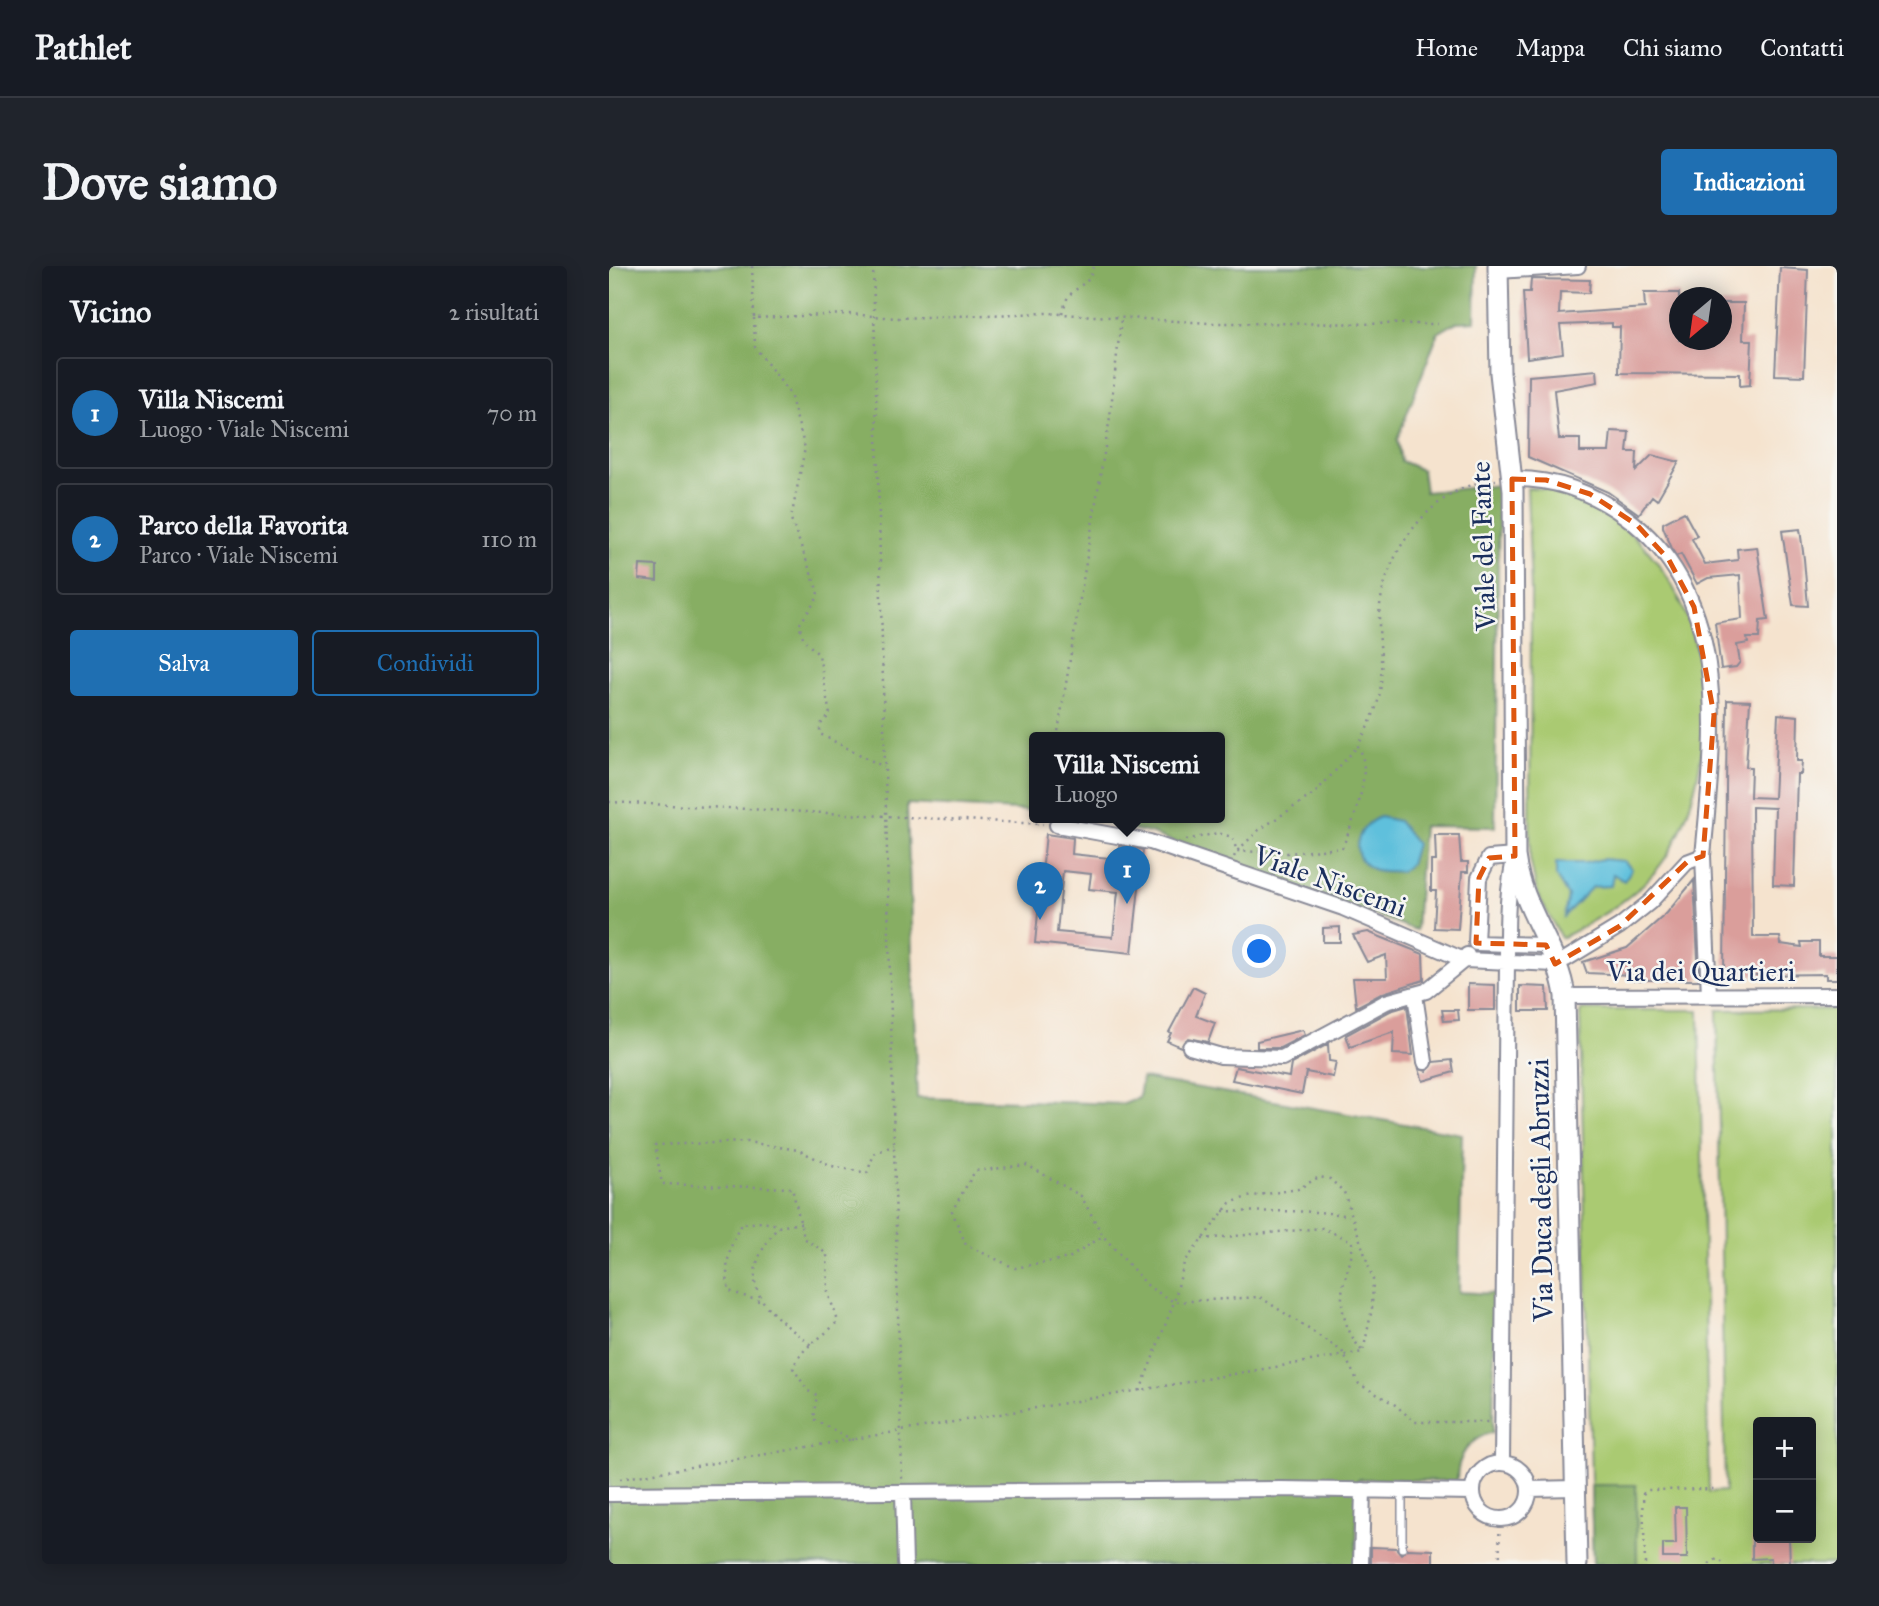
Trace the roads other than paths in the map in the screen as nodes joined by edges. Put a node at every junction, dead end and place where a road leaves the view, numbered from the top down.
1 (1578, 266) edge
2 (1498, 268) edge
3 (1507, 479) junction
4 (1514, 824) joint
5 (1057, 825) road end
6 (1515, 856) junction
7 (1703, 856) junction
8 (1476, 943) junction
9 (1507, 944) junction
10 (1546, 945) junction
11 (1464, 960) junction
12 (1507, 962) junction
13 (1555, 964) junction
14 (1415, 995) junction
15 (1709, 995) junction
16 (1837, 995) edge
17 (1565, 996) junction
18 (1190, 1048) dead end
19 (1425, 1062) dead end
20 (1502, 1462) junction
21 (1576, 1488) junction
22 (1529, 1489) junction
23 (1363, 1490) junction
24 (1402, 1491) junction
25 (1473, 1492) junction
26 (903, 1493) junction
27 (609, 1494) edge
28 (1402, 1548) dead end
29 (905, 1564) edge
30 (1361, 1564) edge
31 (1577, 1564) edge

1 - 2 street
2 - 3 street, Viale del Fante
3 - 4 street, Viale del Fante
3 - 7 street
4 - 6 street, Via Duca degli Abruzzi
5 - 11 street, Viale Niscemi
6 - 8 street
6 - 9 street
6 - 10 street, Via Duca degli Abruzzi
7 - 13 street
7 - 15 street
8 - 9 street
8 - 11 street
9 - 10 street
9 - 12 street
10 - 13 street, Via Duca degli Abruzzi
11 - 12 street
11 - 14 street
12 - 13 street
12 - 20 street
13 - 17 street, Via Duca degli Abruzzi
14 - 18 street
14 - 19 street
15 - 16 street, Via dei Quartieri
15 - 17 street, Via dei Quartieri
17 - 21 street, Via Duca degli Abruzzi
20 - 22 street
20 - 25 street
21 - 22 street
21 - 31 street, Via Duca degli Abruzzi
22 - 25 street
23 - 24 street
23 - 26 street
23 - 30 street
24 - 25 street
24 - 28 lane
26 - 27 street
26 - 29 street

